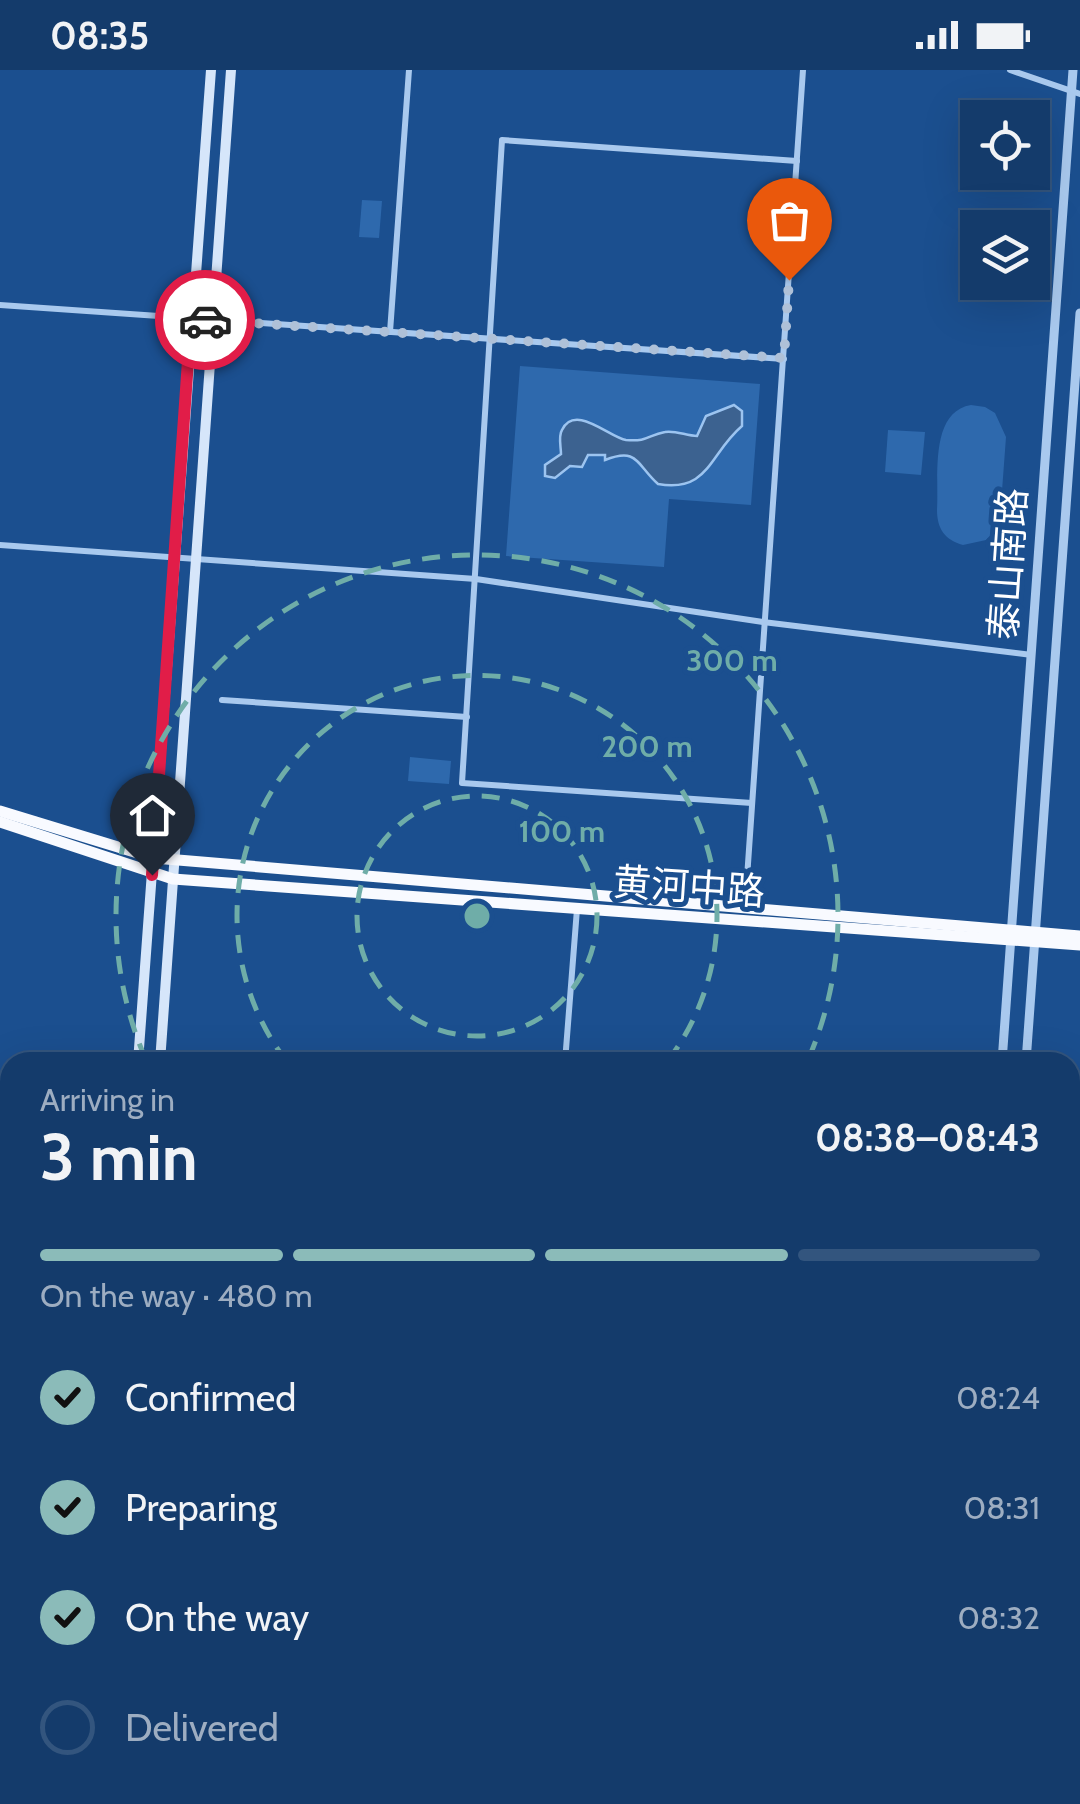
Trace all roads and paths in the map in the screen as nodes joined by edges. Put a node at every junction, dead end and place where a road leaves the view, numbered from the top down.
1 (212, 70) edge
2 (231, 70) edge
3 (409, 70) edge
4 (803, 70) edge
5 (1010, 70) edge
6 (1073, 70) edge
7 (1076, 93) edge
8 (797, 161) junction
9 (0, 305) edge
10 (1080, 312) edge
11 (191, 318) junction
12 (212, 320) junction
13 (390, 332) junction
14 (1079, 337) edge
15 (489, 339) junction
16 (784, 358) junction
17 (0, 544) edge
18 (174, 557) junction
19 (195, 559) junction
20 (476, 579) junction
21 (763, 622) junction
22 (1032, 655) junction
23 (222, 700) dead end
24 (466, 717) junction
25 (159, 798) junction
26 (178, 800) junction
27 (752, 803) junction
28 (0, 811) edge
29 (0, 822) edge
30 (154, 858) junction
31 (174, 859) junction
32 (152, 875) junction
33 (173, 879) junction
34 (578, 894) junction
35 (577, 908) junction
36 (745, 908) junction
37 (1013, 935) junction
38 (1080, 936) edge
39 (1035, 937) junction
40 (1080, 945) edge
41 (139, 1052) edge
42 (161, 1052) edge
43 (566, 1052) edge
44 (1003, 1052) edge
45 (1027, 1052) edge

1 - 11 main road
2 - 12 main road
3 - 13 street
4 - 8 street
5 - 7 street
6 - 7 street, 泰山南路
7 - 22 street, 泰山南路
8 - 15 street
8 - 16 street
9 - 11 street
10 - 14 street, 泰山南路
11 - 12 street
11 - 18 main road
12 - 13 street
12 - 19 main road
13 - 15 street
14 - 39 street, 泰山南路
15 - 16 street
15 - 20 street
16 - 21 street
17 - 18 street
18 - 19 street
18 - 25 main road
19 - 20 street
19 - 26 main road
20 - 21 street
20 - 24 street
21 - 22 street
21 - 27 street
22 - 37 street, 泰山南路
23 - 24 street
24 - 27 street
25 - 26 street
25 - 30 main road
26 - 31 main road
27 - 36 street
28 - 30 highway, 黄河中路
29 - 32 highway, 黄河中路
30 - 31 highway, 黄河中路
30 - 32 main road
31 - 33 main road
31 - 34 highway, 黄河中路
32 - 33 highway, 黄河中路
32 - 41 main road
33 - 35 highway, 黄河中路
33 - 42 main road
34 - 35 street
34 - 36 highway, 黄河中路
35 - 37 highway, 黄河中路
35 - 43 street
36 - 37 highway, 黄河中路
37 - 39 highway, 黄河中路
37 - 44 street, 泰山南路
38 - 39 highway, 黄河中路
39 - 40 highway, 黄河中路
39 - 45 street, 泰山南路

